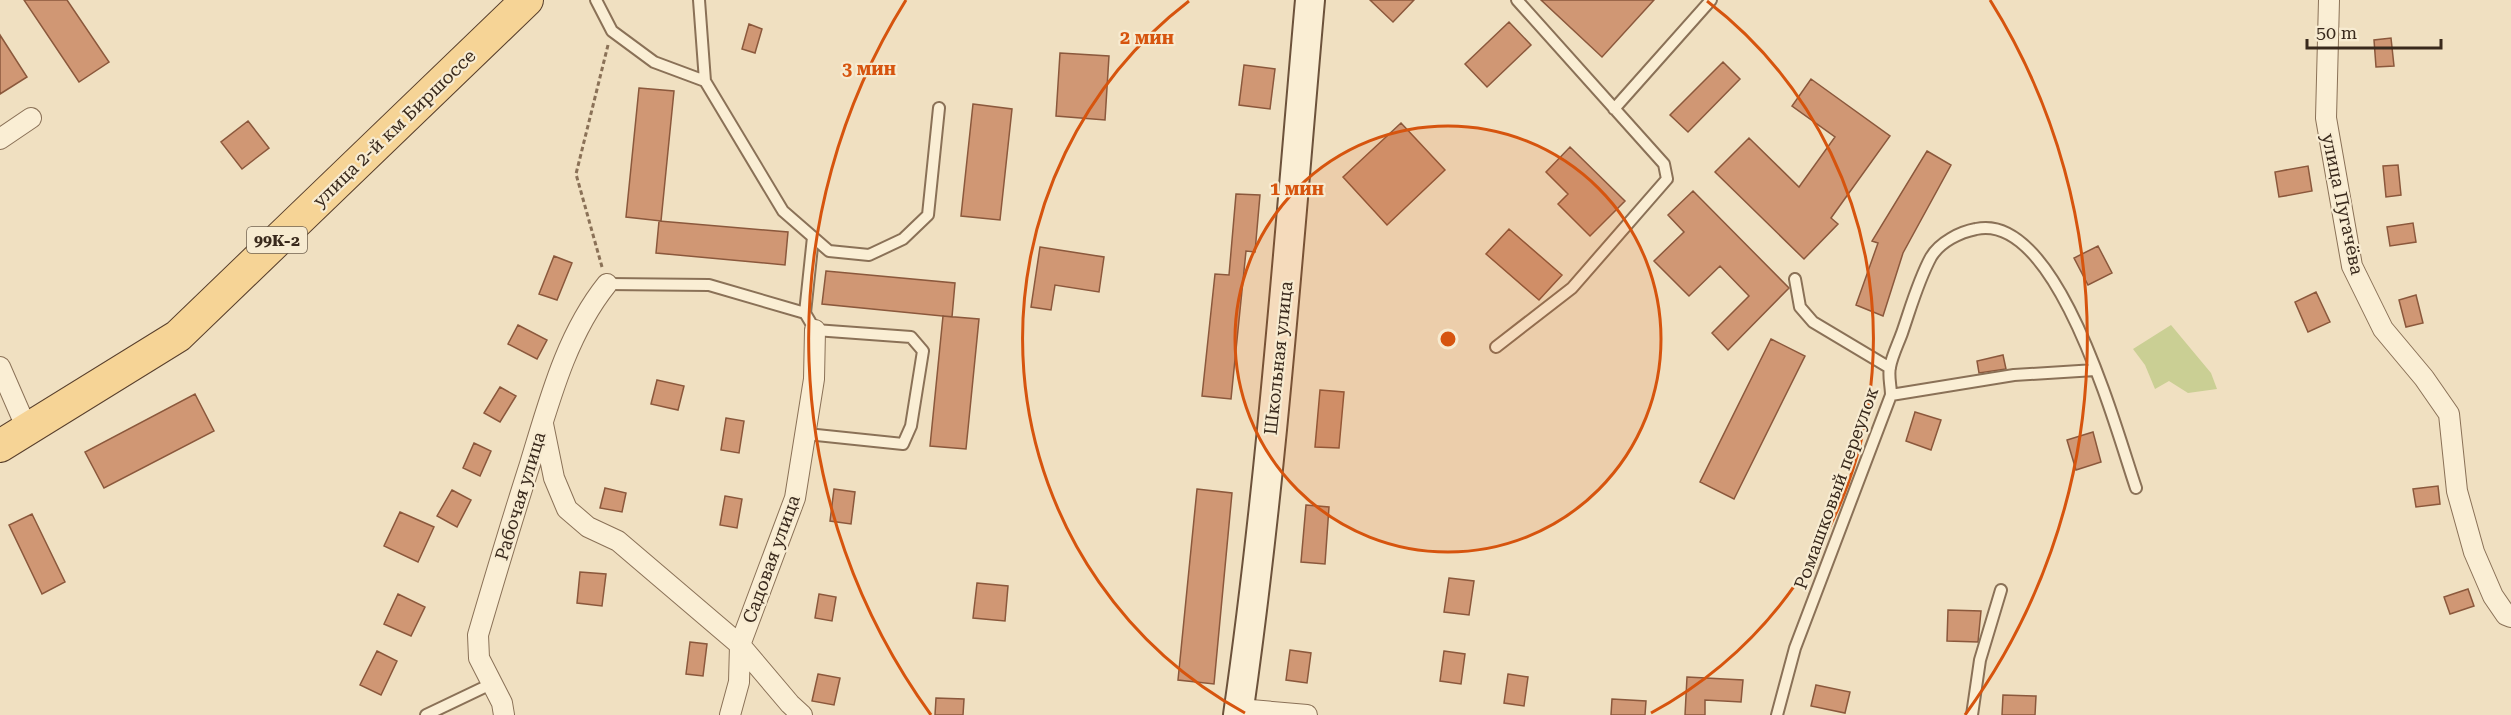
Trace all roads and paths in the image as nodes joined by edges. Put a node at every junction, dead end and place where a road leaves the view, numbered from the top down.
1 (527, 0) edge
2 (596, 0) edge
3 (699, 0) edge
4 (1310, 0) edge
5 (1517, 0) edge
6 (1711, 0) edge
7 (2329, 0) edge
8 (612, 31) junction
9 (705, 81) junction
10 (939, 108) dead end
11 (1614, 109) junction
12 (31, 118) dead end
13 (0, 139) edge
14 (813, 237) junction
15 (1795, 279) dead end
16 (607, 284) junction
17 (810, 321) junction
18 (1496, 347) dead end
19 (0, 367) edge
20 (1890, 368) junction
21 (2095, 370) junction
22 (1891, 395) junction
23 (543, 421) junction
24 (27, 429) junction
25 (807, 434) junction
26 (0, 446) edge
27 (2136, 488) dead end
28 (2001, 590) dead end
29 (2511, 617) edge
30 (740, 645) junction
31 (491, 684) junction
32 (1238, 712) edge
33 (426, 715) edge
34 (504, 715) edge
35 (730, 715) edge
36 (802, 715) edge
37 (1307, 715) edge
38 (1777, 715) edge
39 (1972, 715) edge

1 - 24 main road, улица 2-й км Биршоссе / 99К-2
2 - 8 lane
3 - 9 lane
4 - 32 main road, Школьная улица
5 - 11 lane
6 - 11 lane
7 - 29 street, улица Пугачёва
8 - 9 lane
8 - 16 path
9 - 14 lane
10 - 14 lane
11 - 18 lane
12 - 13 street
14 - 17 lane
15 - 20 lane
16 - 17 lane
16 - 23 street, Рабочая улица
17 - 25 street, Садовая улица
17 - 25 lane
19 - 24 street
20 - 21 lane, Ромашковый переулок
20 - 22 lane, Ромашковый переулок
21 - 22 lane
21 - 27 lane, Ромашковый переулок
22 - 38 lane, Ромашковый переулок
23 - 30 street
23 - 31 street, Рабочая улица
24 - 26 main road, улица 2-й км Биршоссе / 99К-2
25 - 30 street, Садовая улица
28 - 39 lane
30 - 35 street, Садовая улица
30 - 36 street
31 - 33 lane
31 - 34 street, Рабочая улица
32 - 37 street

